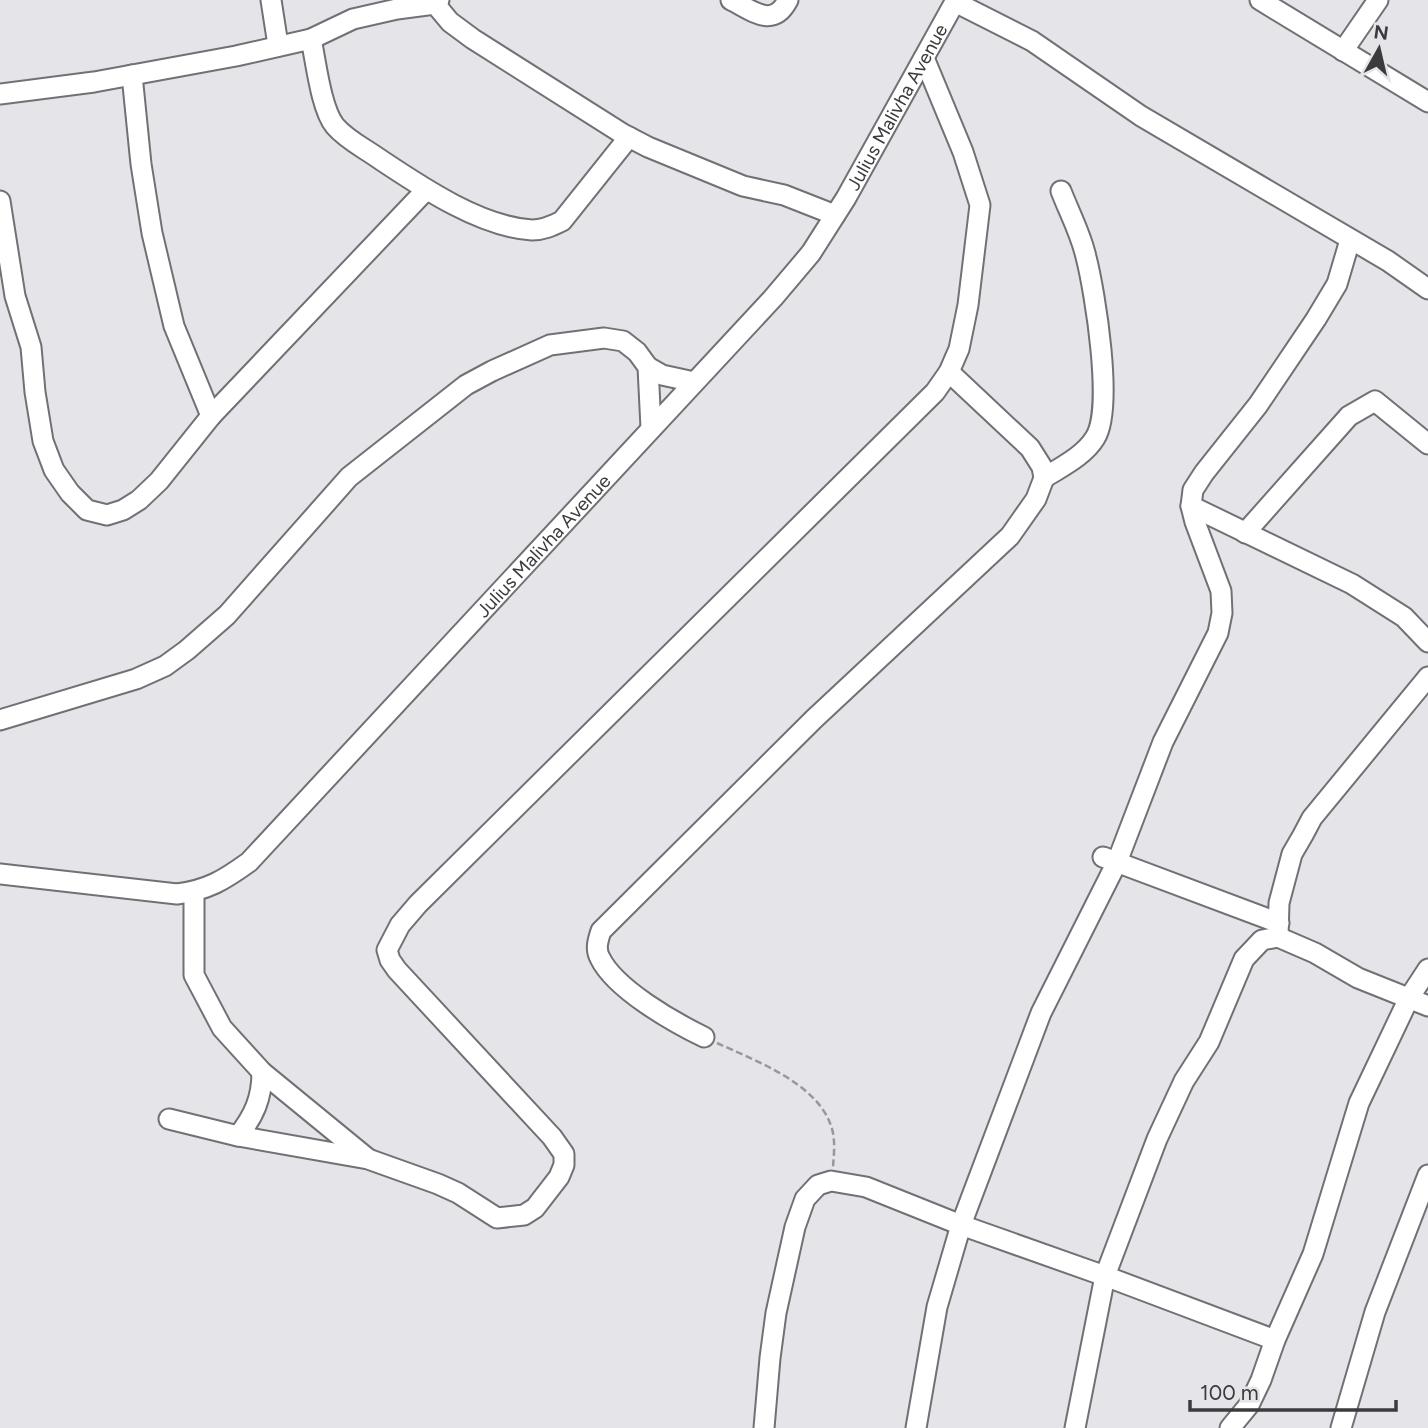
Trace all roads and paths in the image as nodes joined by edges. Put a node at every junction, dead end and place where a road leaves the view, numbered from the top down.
1 (271, 0) edge
2 (731, 0) edge
3 (789, 0) edge
4 (1260, 0) edge
5 (1378, 0) edge
6 (955, 1) edge
7 (437, 2) edge
8 (311, 39) junction
9 (278, 45) junction
10 (1343, 51) junction
11 (923, 58) junction
12 (132, 75) junction
13 (0, 94) edge
14 (1428, 102) edge
15 (629, 137) junction
16 (426, 190) junction
17 (1061, 191) dead end
18 (0, 201) edge
19 (835, 215) junction
20 (1350, 240) junction
21 (1428, 289) edge
22 (648, 367) junction
23 (949, 372) junction
24 (694, 383) junction
25 (211, 416) junction
26 (651, 429) junction
27 (1428, 444) edge
28 (1044, 478) junction
29 (1191, 506) junction
30 (1245, 533) junction
31 (1428, 642) edge
32 (1428, 677) edge
33 (0, 720) edge
34 (1110, 859) junction
35 (0, 874) edge
36 (194, 892) junction
37 (1278, 930) junction
38 (1428, 969) edge
39 (1409, 998) junction
40 (1428, 1006) edge
41 (704, 1037) joint
42 (261, 1072) junction
43 (169, 1118) dead end
44 (238, 1136) junction
45 (368, 1159) junction
46 (1428, 1175) edge
47 (831, 1181) junction
48 (961, 1226) junction
49 (1105, 1276) junction
50 (1275, 1340) junction
51 (764, 1428) edge
52 (916, 1428) edge
53 (1075, 1428) edge
54 (1230, 1428) edge
55 (1341, 1428) edge

1 - 9 street
2 - 3 street
4 - 10 street
5 - 10 street
6 - 11 street, Julius Malivha Avenue
6 - 20 street
7 - 8 street
7 - 15 street
8 - 9 street
8 - 16 street
9 - 12 street
10 - 14 street
11 - 19 street, Julius Malivha Avenue
11 - 23 street
12 - 13 street
12 - 25 street
15 - 16 street
15 - 19 street
16 - 25 street
17 - 28 street
18 - 25 street
19 - 24 street, Julius Malivha Avenue
20 - 21 street
20 - 29 street
22 - 24 street
22 - 26 street
22 - 33 street
23 - 28 street
23 - 45 street
24 - 26 street, Julius Malivha Avenue
26 - 36 street, Julius Malivha Avenue
27 - 30 street
28 - 41 street
29 - 30 street
29 - 34 street
30 - 31 street
32 - 37 street
34 - 37 street
34 - 48 street
35 - 36 street, Julius Malivha Avenue
36 - 42 street
37 - 39 street
37 - 49 street
38 - 39 street
39 - 40 street
39 - 50 street
41 - 47 path
42 - 44 street
42 - 45 street
43 - 44 street
44 - 45 street
46 - 55 street
47 - 48 street
47 - 51 street
48 - 49 street
48 - 52 street
49 - 50 street
49 - 53 street
50 - 54 street

